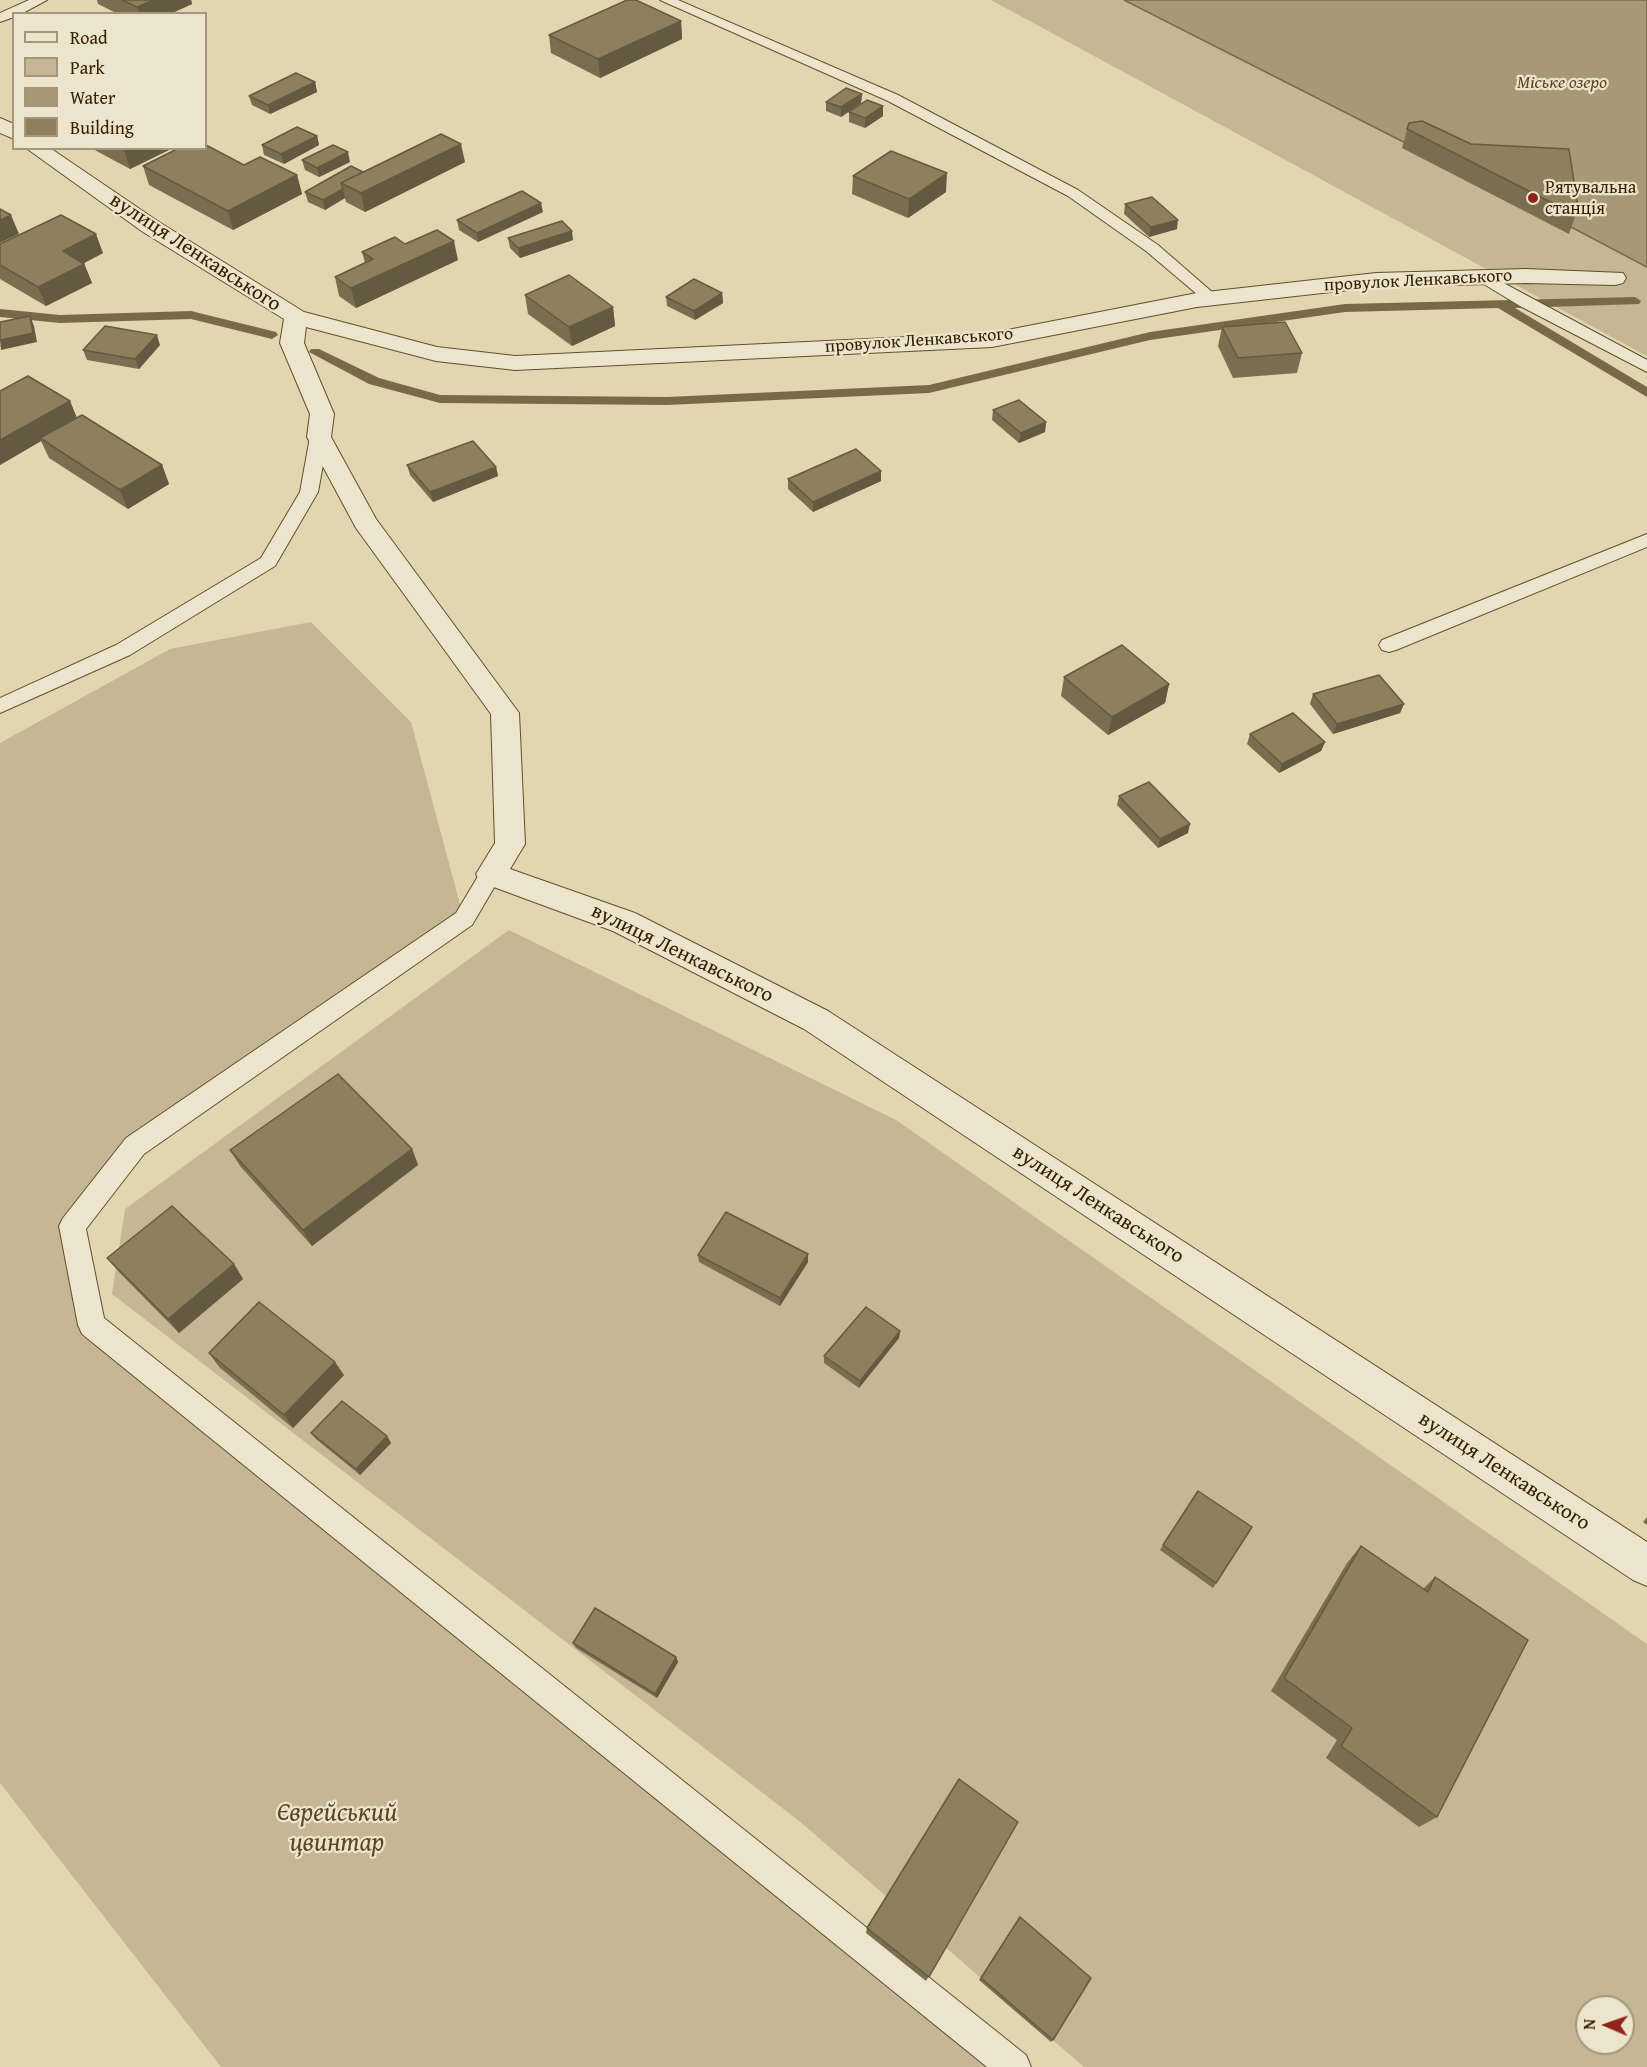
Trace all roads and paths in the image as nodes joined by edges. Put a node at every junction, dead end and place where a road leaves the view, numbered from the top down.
1 (40, 0) edge
2 (667, 0) edge
3 (13, 12) edge
4 (39, 150) edge
5 (1483, 277) junction
6 (1616, 278) dead end
7 (1211, 298) junction
8 (296, 317) junction
9 (1647, 367) edge
10 (319, 436) junction
11 (1647, 540) edge
12 (1389, 645) dead end
13 (0, 706) edge
14 (491, 874) junction
15 (1647, 1566) edge
16 (1014, 2067) edge

1 - 3 lane
2 - 7 lane
4 - 8 street, вулиця Ленкавського
5 - 6 street, провулок Ленкавського
5 - 7 street, провулок Ленкавського
5 - 9 lane
7 - 8 street, провулок Ленкавського
8 - 10 street, вулиця Ленкавського
10 - 13 lane
10 - 14 street, вулиця Ленкавського
11 - 12 lane
14 - 15 street, вулиця Ленкавського
14 - 16 lane

